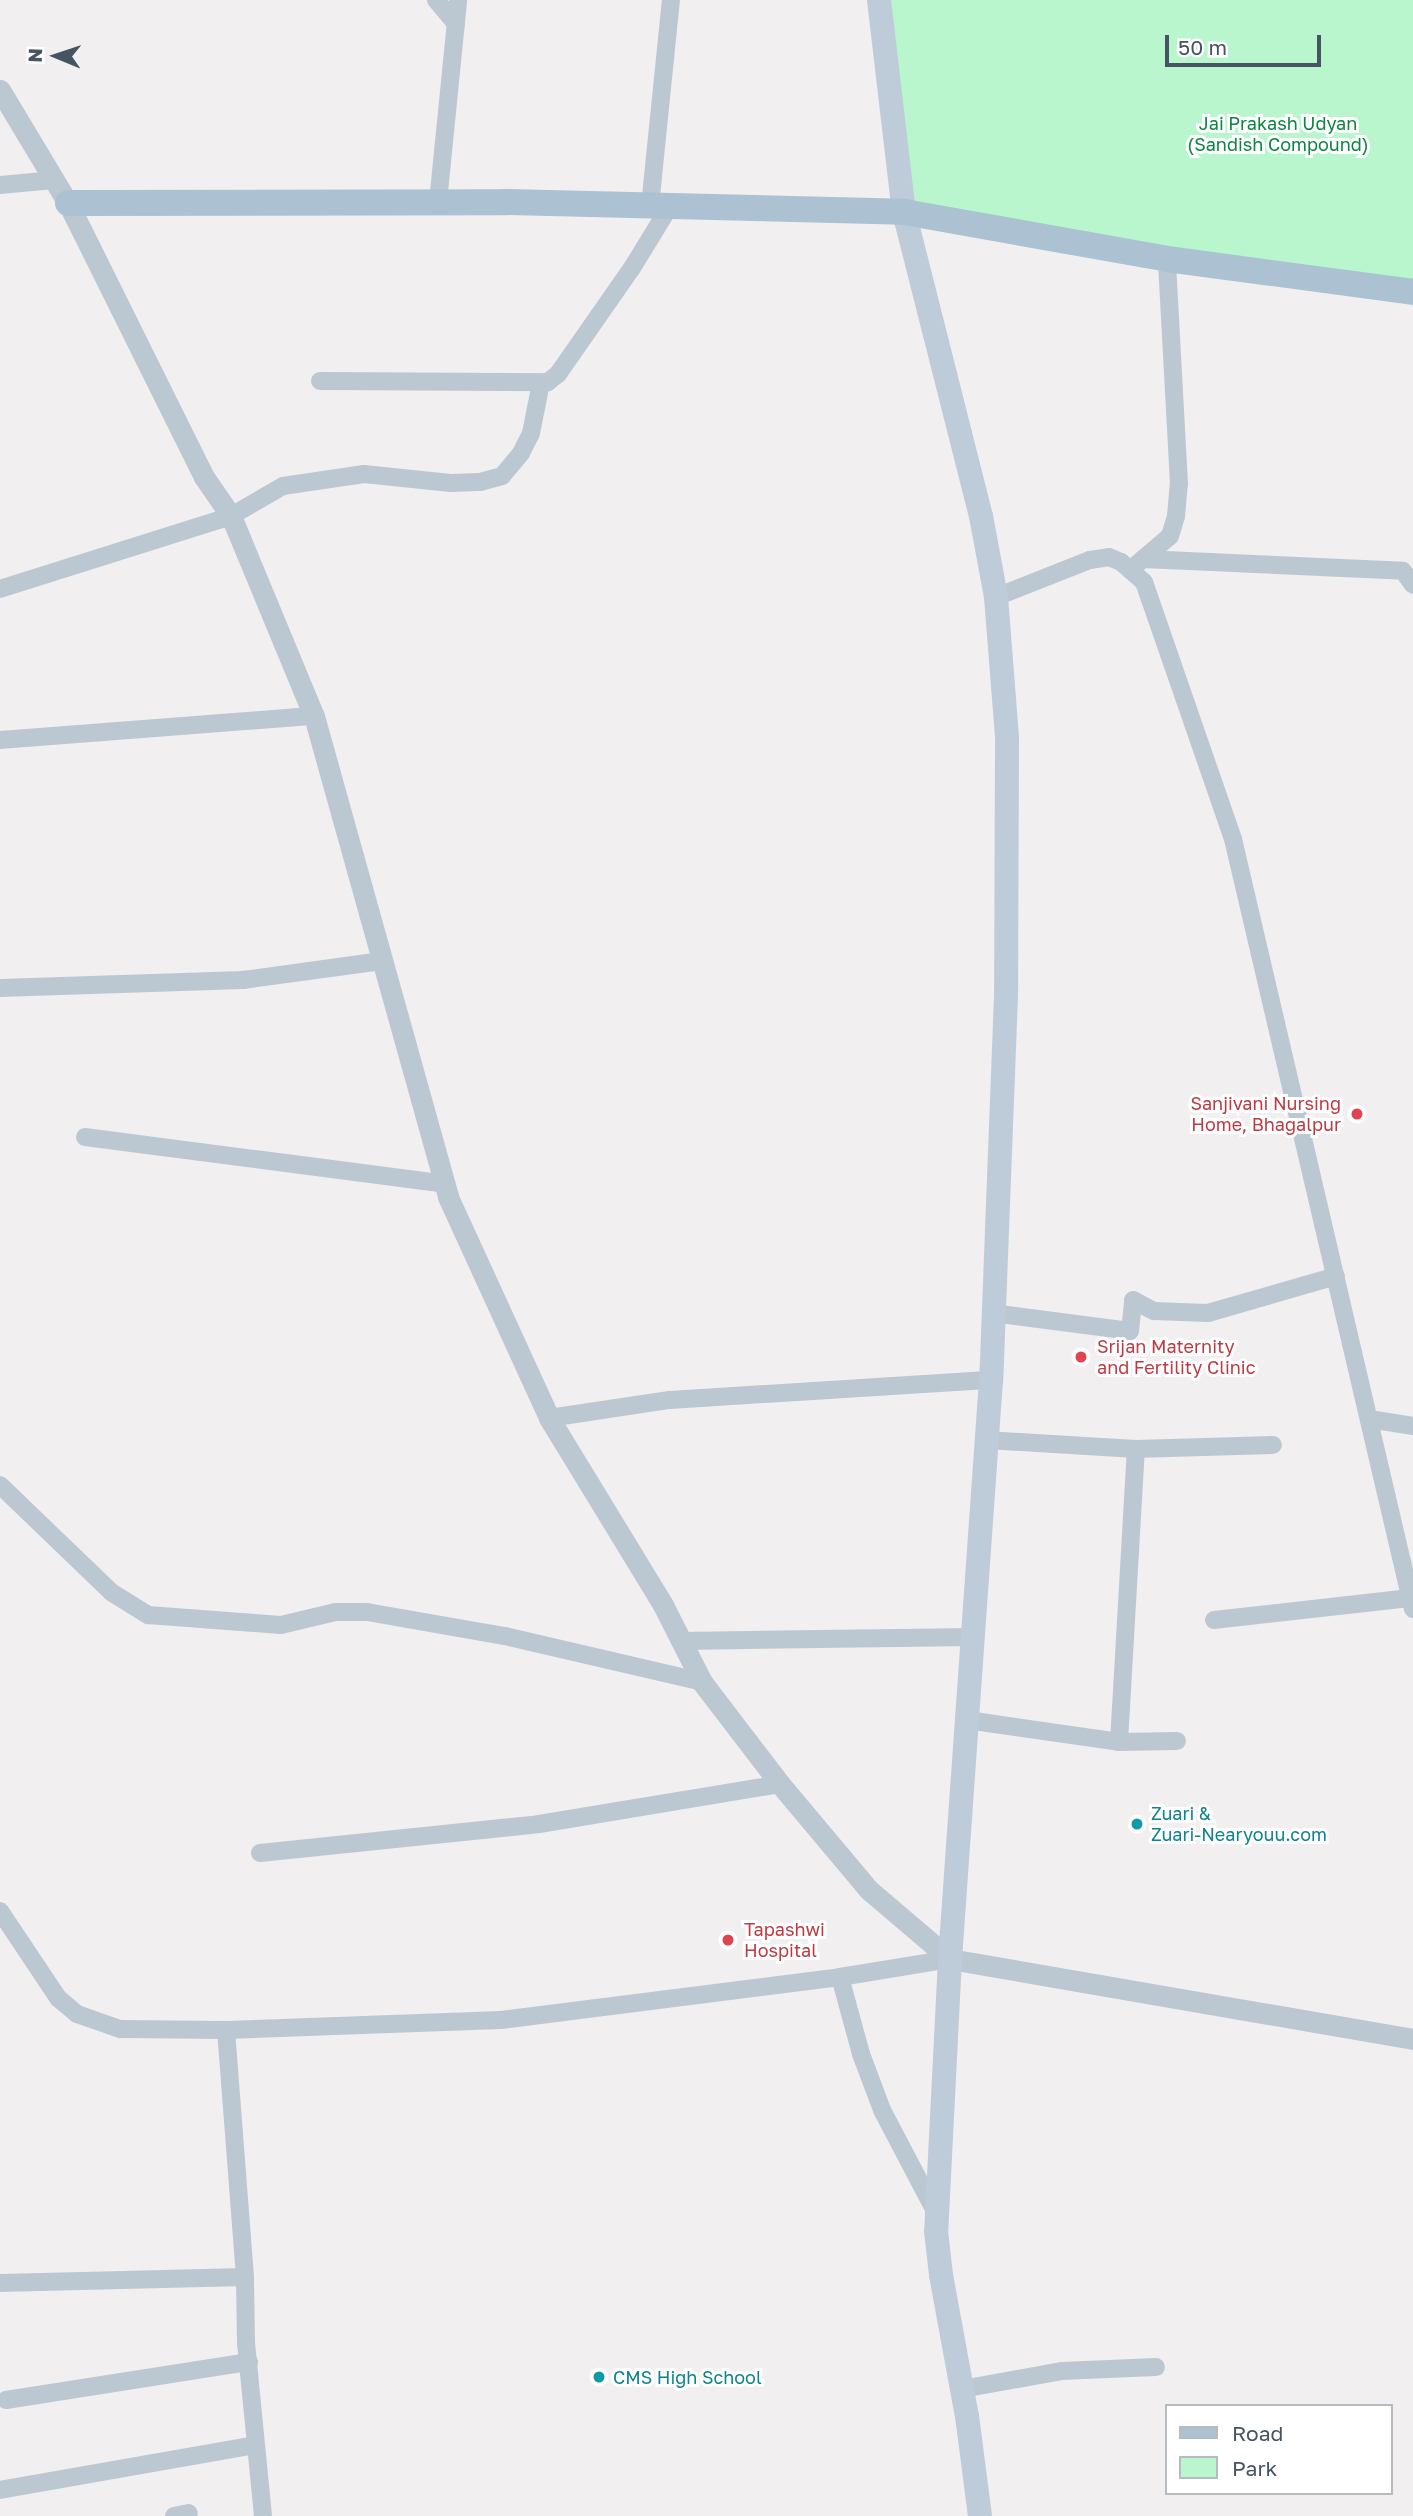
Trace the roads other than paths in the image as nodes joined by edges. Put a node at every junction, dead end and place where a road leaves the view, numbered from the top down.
1 (436, 0) edge
2 (458, 0) edge
3 (671, 0) edge
4 (879, 0) edge
5 (456, 24) junction
6 (0, 90) edge
7 (54, 180) junction
8 (0, 185) edge
9 (438, 202) junction
10 (68, 204) junction
11 (660, 206) junction
12 (904, 212) junction
13 (1167, 259) junction
14 (1413, 292) edge
15 (320, 381) dead end
16 (541, 383) junction
17 (232, 516) junction
18 (1136, 564) junction
19 (1413, 585) edge
20 (0, 589) edge
21 (996, 597) junction
22 (314, 716) junction
23 (0, 740) edge
24 (382, 961) junction
25 (0, 988) edge
26 (85, 1137) dead end
27 (445, 1184) junction
28 (1336, 1276) junction
29 (992, 1312) junction
30 (991, 1380) junction
31 (549, 1418) junction
32 (1369, 1419) junction
33 (1413, 1426) edge
34 (986, 1440) junction
35 (1273, 1445) dead end
36 (1136, 1449) junction
37 (0, 1485) edge
38 (1412, 1604) edge
39 (1214, 1620) dead end
40 (974, 1637) junction
41 (681, 1641) junction
42 (702, 1682) junction
43 (968, 1720) junction
44 (1177, 1741) dead end
45 (1119, 1742) junction
46 (780, 1784) junction
47 (260, 1853) dead end
48 (0, 1911) edge
49 (950, 1959) junction
50 (840, 1977) junction
51 (226, 2030) junction
52 (1413, 2039) edge
53 (936, 2213) junction
54 (245, 2277) junction
55 (0, 2283) edge
56 (249, 2362) junction
57 (1156, 2367) dead end
58 (962, 2389) junction
59 (6, 2400) dead end
60 (255, 2445) junction
61 (0, 2490) edge
62 (263, 2516) edge
63 (980, 2516) edge

1 - 5 street
2 - 5 street
3 - 11 street
4 - 12 main road
5 - 9 street
6 - 7 street
7 - 8 street
7 - 10 street
9 - 10 main road
9 - 11 main road
10 - 17 street
11 - 12 main road
11 - 16 street
12 - 13 main road
12 - 21 main road
13 - 14 main road
13 - 18 street
15 - 16 street
16 - 17 street
17 - 20 street
17 - 22 street
18 - 19 street
18 - 21 street
18 - 28 street
21 - 29 main road
22 - 23 street
22 - 24 street
24 - 25 street
24 - 27 street
26 - 27 street
27 - 31 street
28 - 29 street
28 - 32 street
29 - 30 main road
30 - 31 street
30 - 34 main road
31 - 41 street
32 - 33 street
32 - 38 street
34 - 36 street
34 - 40 main road
35 - 36 street
36 - 45 street
37 - 42 street
38 - 39 street
40 - 41 street
40 - 43 main road
41 - 42 street
42 - 46 street
43 - 45 street
43 - 49 main road
44 - 45 street
46 - 47 street
46 - 49 street
48 - 51 street
49 - 50 street
49 - 52 street
49 - 53 main road
50 - 51 street
50 - 53 street
51 - 54 street
53 - 58 main road
54 - 55 street
54 - 56 street
56 - 59 street
56 - 60 street
57 - 58 street
58 - 63 main road
60 - 61 street
60 - 62 street

